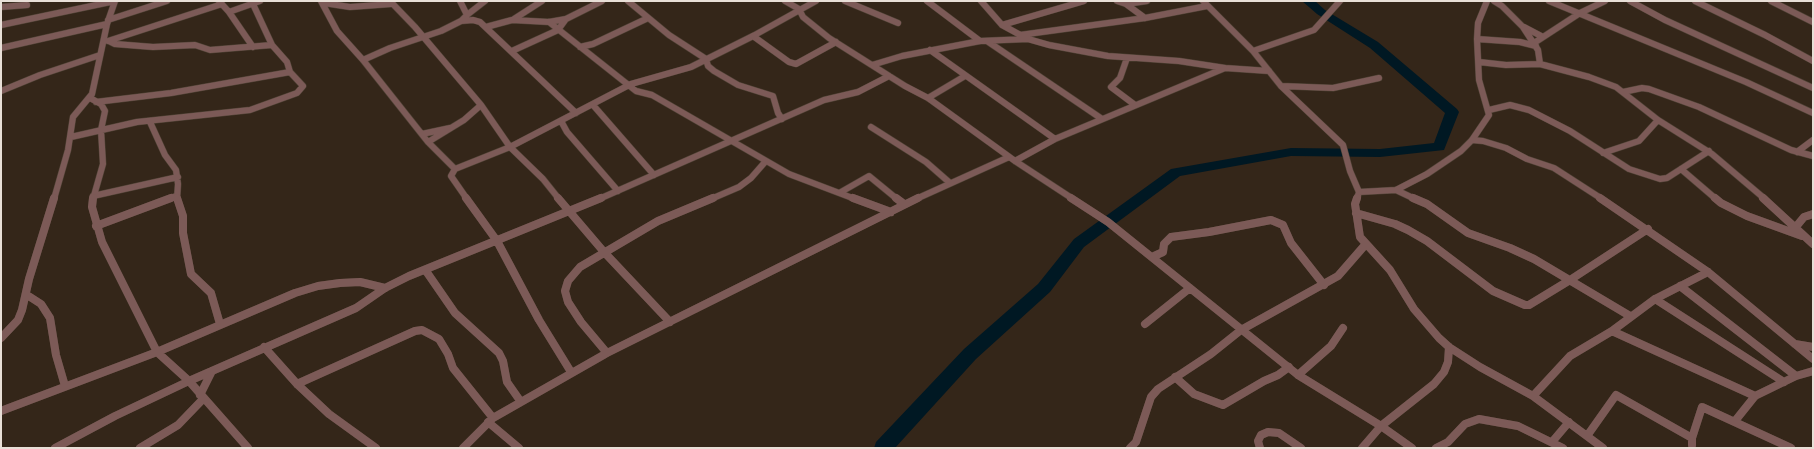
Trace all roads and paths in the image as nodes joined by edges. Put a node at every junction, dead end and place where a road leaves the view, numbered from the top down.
1 (115, 1) edge
2 (167, 1) edge
3 (260, 1) edge
4 (460, 1) edge
5 (485, 1) edge
6 (542, 1) edge
7 (602, 1) edge
8 (628, 1) edge
9 (786, 1) edge
10 (816, 1) edge
11 (845, 1) edge
12 (927, 1) edge
13 (981, 1) edge
14 (1084, 1) edge
15 (1117, 1) edge
16 (1148, 1) edge
17 (1340, 1) edge
18 (1487, 1) edge
19 (1494, 1) edge
20 (1549, 1) edge
21 (1605, 1) edge
22 (1630, 1) edge
23 (1695, 1) edge
24 (1771, 1) edge
25 (220, 2) edge
26 (323, 2) edge
27 (390, 2) edge
28 (1205, 3) edge
29 (253, 4) junction
30 (1126, 4) junction
31 (1, 7) edge
32 (799, 9) junction
33 (25, 10) edge
34 (230, 12) junction
35 (1580, 13) junction
36 (467, 15) junction
37 (648, 18) junction
38 (1144, 18) junction
39 (566, 19) junction
40 (512, 20) junction
41 (461, 21) junction
42 (108, 22) junction
43 (549, 22) junction
44 (1813, 22) edge
45 (898, 23) dead end
46 (1002, 25) junction
47 (1, 26) edge
48 (486, 27) junction
49 (1523, 27) junction
50 (558, 30) junction
51 (1020, 35) junction
52 (753, 36) junction
53 (1543, 37) junction
54 (424, 38) junction
55 (1028, 39) junction
56 (1477, 39) junction
57 (980, 41) junction
58 (987, 41) junction
59 (106, 42) junction
60 (836, 42) junction
61 (272, 45) junction
62 (1535, 45) junction
63 (253, 47) junction
64 (580, 47) junction
65 (1, 48) edge
66 (930, 50) junction
67 (512, 51) junction
68 (1254, 52) junction
69 (100, 55) junction
70 (1127, 58) junction
71 (706, 59) junction
72 (362, 60) junction
73 (1479, 62) junction
74 (1813, 62) edge
75 (1540, 64) junction
76 (872, 65) junction
77 (1225, 68) junction
78 (290, 72) junction
79 (1269, 72) junction
80 (889, 76) junction
81 (965, 76) junction
82 (1379, 78) dead end
83 (631, 84) junction
84 (1281, 86) junction
85 (1813, 88) edge
86 (1, 91) edge
87 (1623, 92) junction
88 (928, 98) junction
89 (92, 100) junction
90 (481, 105) junction
91 (593, 105) junction
92 (1135, 106) junction
93 (1490, 110) junction
94 (576, 113) junction
95 (1813, 113) edge
96 (782, 119) junction
97 (1102, 119) junction
98 (1658, 120) junction
99 (561, 121) junction
100 (150, 122) junction
101 (454, 127) junction
102 (872, 127) dead end
103 (100, 130) junction
104 (422, 134) junction
105 (71, 137) junction
106 (1055, 139) junction
107 (1472, 140) junction
108 (1813, 140) edge
109 (734, 141) junction
110 (428, 142) junction
111 (510, 147) junction
112 (1709, 151) junction
113 (1797, 152) junction
114 (1603, 154) junction
115 (1813, 156) edge
116 (1012, 159) junction
117 (765, 162) junction
118 (455, 169) junction
119 (1681, 169) junction
120 (654, 174) junction
121 (178, 178) junction
122 (950, 183) junction
123 (1396, 190) junction
124 (618, 192) junction
125 (842, 192) junction
126 (1359, 192) junction
127 (93, 196) junction
128 (176, 196) junction
129 (904, 204) junction
130 (569, 212) junction
131 (891, 212) junction
132 (1356, 213) junction
133 (1813, 214) edge
134 (96, 226) junction
135 (1795, 228) junction
136 (1648, 229) junction
137 (1807, 238) junction
138 (497, 241) junction
139 (1813, 244) edge
140 (1365, 245) junction
141 (604, 252) junction
142 (1152, 257) junction
143 (426, 271) junction
144 (1708, 272) junction
145 (1570, 280) junction
146 (1324, 285) junction
147 (1680, 286) junction
148 (385, 288) junction
149 (1190, 288) junction
150 (27, 296) junction
151 (1655, 299) junction
152 (1630, 316) junction
153 (670, 322) junction
154 (220, 324) junction
155 (1146, 324) dead end
156 (1343, 328) dead end
157 (1241, 330) junction
158 (1612, 331) junction
159 (1, 338) edge
160 (1795, 344) junction
161 (264, 347) junction
162 (1449, 347) junction
163 (1813, 347) edge
164 (157, 352) junction
165 (607, 353) junction
166 (1813, 359) edge
167 (1289, 367) junction
168 (212, 370) junction
169 (1813, 371) edge
170 (572, 372) junction
171 (1298, 374) junction
172 (1796, 376) junction
173 (1175, 377) junction
174 (189, 381) junction
175 (1784, 382) junction
176 (297, 384) junction
177 (65, 386) junction
178 (1533, 396) junction
179 (1755, 396) junction
180 (201, 397) junction
181 (521, 402) junction
182 (1, 411) edge
183 (491, 420) junction
184 (1735, 421) junction
185 (1568, 422) junction
186 (1381, 426) junction
187 (1587, 436) junction
188 (1552, 442) junction
189 (1693, 445) edge
190 (55, 448) edge
191 (140, 448) edge
192 (248, 448) edge
193 (376, 448) edge
194 (463, 448) edge
195 (519, 448) edge
196 (1130, 448) edge
197 (1260, 448) edge
198 (1300, 448) edge
199 (1362, 448) edge
200 (1412, 448) edge
201 (1437, 448) edge
202 (1563, 448) edge
203 (1603, 448) edge
204 (1791, 448) edge

1 - 33 street
1 - 42 street
2 - 42 street
3 - 29 street
4 - 36 street
5 - 36 street
6 - 40 street
7 - 39 street
8 - 37 street
9 - 32 street
10 - 32 street
11 - 45 street
12 - 57 street
13 - 46 street
14 - 46 street
15 - 30 street
16 - 30 street
17 - 68 street
18 - 56 street
19 - 49 street
20 - 35 street
21 - 35 street
22 - 85 street
23 - 74 street
24 - 44 street
25 - 34 street
25 - 59 street
26 - 27 street
26 - 72 street
27 - 54 street
28 - 38 street
28 - 68 street
29 - 34 street
29 - 61 street
30 - 38 street
31 - 33 street
32 - 52 street
32 - 60 street
33 - 47 street
34 - 63 street
35 - 53 street
35 - 95 street
36 - 41 street
37 - 64 street
37 - 71 street
38 - 51 street
39 - 43 street
39 - 50 street
40 - 43 street
40 - 48 street
41 - 48 street
41 - 54 street
42 - 59 street
42 - 65 street
43 - 50 street
46 - 51 street
48 - 67 street
49 - 53 street
49 - 62 street
50 - 64 street
50 - 67 street
51 - 55 street
52 - 60 street
52 - 71 street
53 - 62 street
54 - 72 street
54 - 90 street
55 - 58 street
55 - 70 street
56 - 62 street
56 - 73 street
57 - 58 street
57 - 66 street
58 - 97 street
59 - 63 street
59 - 69 street
60 - 76 street
61 - 63 street
61 - 78 street
62 - 75 street
64 - 83 street
66 - 76 street
66 - 81 street
67 - 94 street
68 - 79 street
69 - 86 street
69 - 89 street
70 - 77 street
70 - 92 street
71 - 83 street
71 - 96 street
72 - 104 street
73 - 75 street
73 - 93 street
75 - 87 street
76 - 80 street
77 - 79 street
77 - 92 street
78 - 89 street
78 - 100 street
79 - 84 street
80 - 88 street
80 - 96 street
81 - 88 street
81 - 106 street
82 - 84 street
83 - 91 street
83 - 109 street
84 - 126 street
87 - 98 street
87 - 113 street
88 - 116 street
89 - 103 street
89 - 105 street
90 - 101 street
90 - 111 street
91 - 94 street
91 - 120 street
92 - 97 street
93 - 107 street
93 - 114 street
94 - 99 street
96 - 109 street
97 - 106 street
98 - 112 street
98 - 114 street
99 - 111 street
99 - 124 street
100 - 103 street
100 - 121 street
101 - 104 street
101 - 110 street
102 - 122 street
103 - 105 street
103 - 127 street
104 - 110 street
105 - 150 street
106 - 116 street
107 - 123 street
107 - 136 street
108 - 113 street
109 - 117 street
109 - 120 street
110 - 118 street
111 - 118 street
111 - 130 street
112 - 119 street
112 - 135 street
113 - 115 street
114 - 119 street
116 - 122 street
116 - 142 street
117 - 125 street
117 - 141 street
118 - 138 street
119 - 137 street
120 - 124 street
121 - 127 street
121 - 128 street
122 - 129 street
123 - 126 street
123 - 145 street
124 - 130 street
125 - 129 street
125 - 131 street
126 - 132 street
127 - 134 street
128 - 134 street
128 - 154 street
129 - 131 street
130 - 138 street
130 - 141 street
131 - 153 street
132 - 140 street
132 - 145 street
133 - 135 street
134 - 164 street
135 - 137 street
136 - 144 street
136 - 145 street
137 - 139 street
138 - 143 street
138 - 170 street
140 - 146 street
140 - 162 street
141 - 153 street
141 - 165 street
142 - 146 street
142 - 149 street
143 - 148 street
143 - 181 street
144 - 147 street
144 - 160 street
145 - 152 street
146 - 157 street
147 - 151 street
147 - 172 street
148 - 154 street
148 - 161 street
149 - 155 street
149 - 157 street
150 - 159 street
150 - 177 street
151 - 152 street
151 - 175 street
152 - 158 street
153 - 165 street
154 - 164 street
156 - 171 street
157 - 167 street
157 - 173 street
158 - 178 street
158 - 179 street
160 - 163 street
160 - 166 street
161 - 168 street
161 - 176 street
162 - 178 street
162 - 186 street
164 - 174 street
164 - 177 street
165 - 170 street
167 - 171 street
167 - 173 street
168 - 174 street
168 - 180 street
169 - 172 street
170 - 181 street
171 - 186 street
172 - 175 street
173 - 196 street
174 - 180 street
174 - 190 street
175 - 179 street
176 - 183 street
176 - 193 street
177 - 182 street
178 - 185 street
179 - 184 street
180 - 191 street
180 - 192 street
181 - 183 street
183 - 194 street
183 - 195 street
184 - 189 street
184 - 204 street
185 - 187 street
185 - 188 street
186 - 199 street
186 - 200 street
187 - 189 street
187 - 203 street
188 - 201 street
188 - 202 street
197 - 198 street

